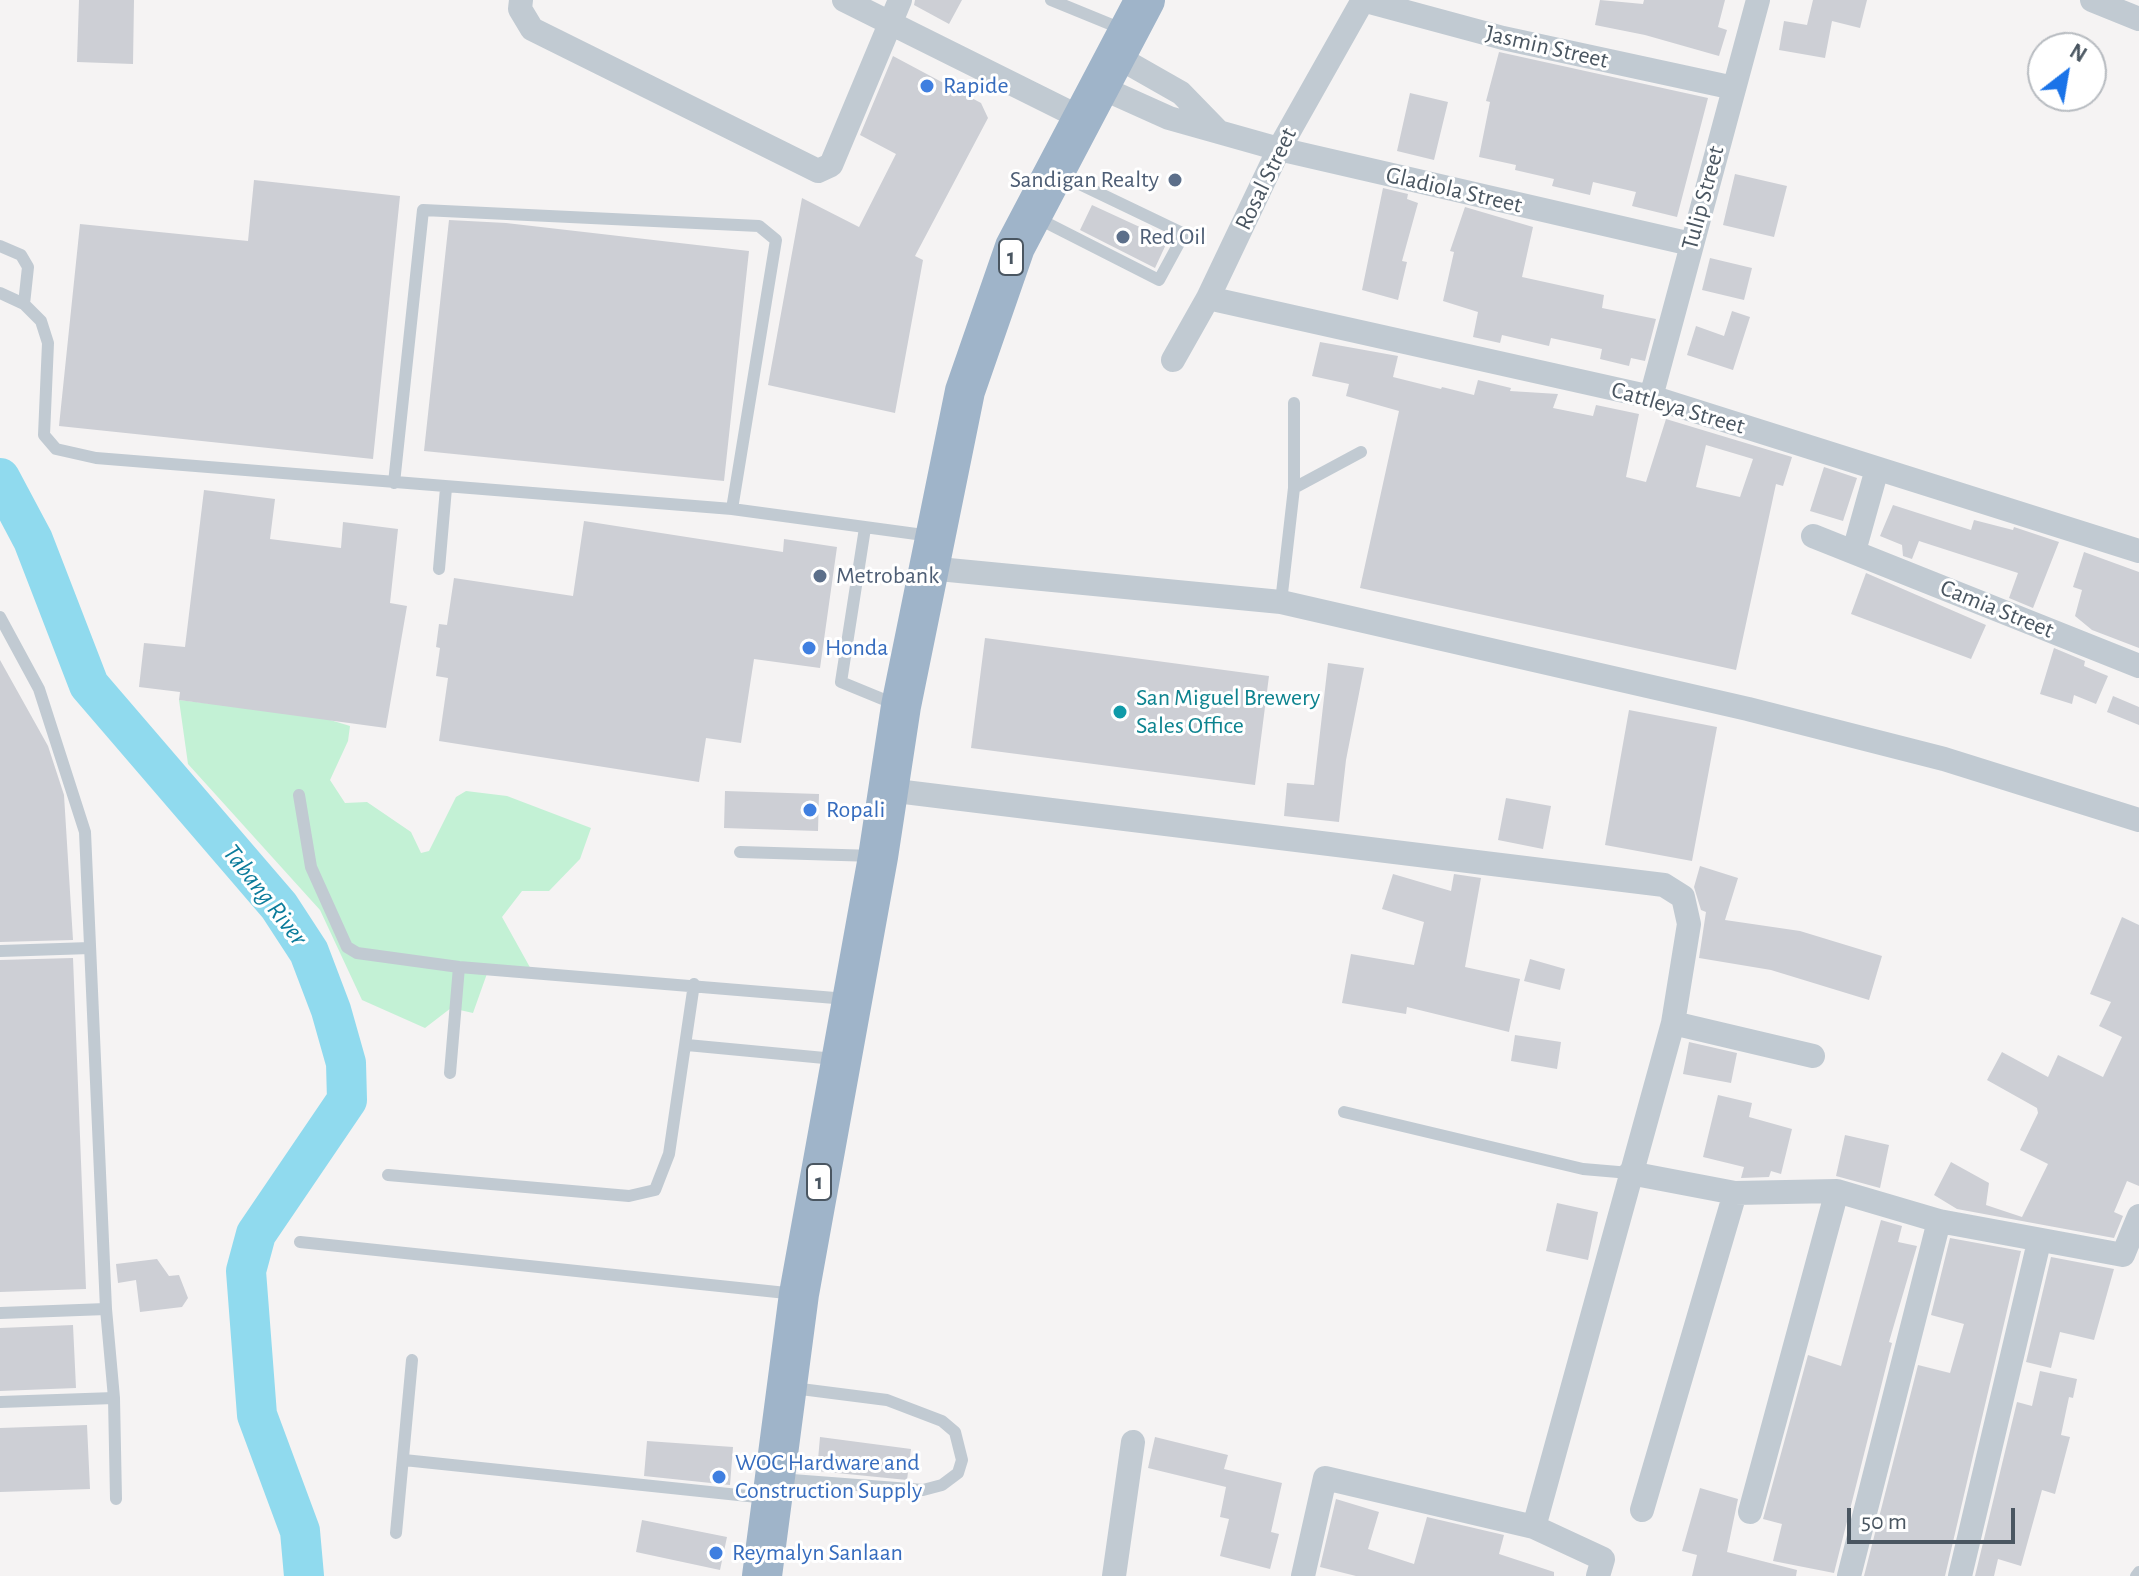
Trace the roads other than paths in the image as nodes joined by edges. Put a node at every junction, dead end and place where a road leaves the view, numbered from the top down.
1 (521, 0) edge
2 (844, 0) edge
3 (900, 0) edge
4 (1051, 0) edge
5 (1362, 0) edge
6 (1758, 0) edge
7 (2092, 0) edge
8 (2139, 19) edge
9 (890, 23) junction
10 (1115, 59) edge
11 (1734, 88) junction
12 (1219, 131) junction
13 (1279, 149) junction
14 (1053, 171) junction
15 (1031, 214) junction
16 (1691, 244) junction
17 (0, 246) edge
18 (0, 293) edge
19 (1208, 298) junction
20 (24, 304) junction
21 (1173, 360) dead end
22 (1651, 397) junction
23 (1294, 403) dead end
24 (1361, 452) dead end
25 (1877, 469) junction
26 (394, 483) junction
27 (446, 488) junction
28 (1294, 488) junction
29 (732, 509) junction
30 (865, 528) junction
31 (1813, 536) dead end
32 (1854, 551) junction
33 (2139, 551) edge
34 (931, 552) junction
35 (439, 569) dead end
36 (1281, 602) junction
37 (0, 617) edge
38 (2139, 666) edge
39 (901, 706) junction
40 (888, 790) junction
41 (299, 795) dead end
42 (2139, 820) edge
43 (740, 852) dead end
44 (878, 857) junction
45 (90, 948) junction
46 (0, 951) edge
47 (459, 967) junction
48 (694, 984) junction
49 (852, 1000) junction
50 (1673, 1023) junction
51 (687, 1045) junction
52 (1813, 1056) dead end
53 (840, 1059) junction
54 (450, 1073) dead end
55 (1344, 1112) dead end
56 (1630, 1173) junction
57 (388, 1175) dead end
58 (1837, 1191) junction
59 (1735, 1193) junction
60 (2139, 1216) edge
61 (1939, 1221) junction
62 (300, 1242) dead end
63 (2039, 1242) junction
64 (799, 1294) junction
65 (106, 1309) junction
66 (0, 1313) edge
67 (412, 1360) dead end
68 (786, 1387) junction
69 (114, 1398) junction
70 (0, 1402) edge
71 (1133, 1442) dead end
72 (404, 1460) junction
73 (774, 1488) junction
74 (116, 1499) dead end
75 (1642, 1510) dead end
76 (1750, 1512) dead end
77 (1534, 1527) junction
78 (396, 1533) dead end
79 (762, 1576) edge
80 (1116, 1576) edge
81 (1303, 1576) edge
82 (1598, 1576) edge
83 (1849, 1576) edge
84 (1960, 1576) edge

1 - 9 street
2 - 9 street
3 - 9 street
4 - 10 lane
5 - 11 street, Jasmin Street
5 - 13 street, Rosal Street
6 - 11 street, Tulip Street
7 - 8 street
9 - 10 street
10 - 12 street, Gladiola Street
10 - 12 street, Gladiola Street
10 - 14 highway, 1
11 - 16 street, Tulip Street
12 - 13 street, Gladiola Street
13 - 16 street, Gladiola Street
13 - 19 street, Rosal Street
14 - 15 highway, 1
14 - 15 lane
15 - 34 highway, 1
16 - 22 street, Tulip Street
17 - 20 lane
18 - 20 lane
19 - 21 street, Rosal Street
19 - 22 street, Cattleya Street
20 - 26 lane
22 - 25 street, Cattleya Street
23 - 28 lane
24 - 28 lane
25 - 32 street
25 - 33 street, Cattleya Street
26 - 27 lane
26 - 29 lane
27 - 29 lane
27 - 35 lane
28 - 36 lane
29 - 30 lane
30 - 34 lane
30 - 39 lane
31 - 32 street, Camia Street
32 - 38 street, Camia Street
34 - 36 street
34 - 39 highway, 1
36 - 42 street
37 - 45 lane
39 - 40 highway, 1
40 - 44 highway, 1
40 - 50 street
41 - 47 lane
43 - 44 lane
44 - 49 highway, 1
45 - 46 lane
45 - 65 lane
47 - 48 lane
47 - 54 lane
48 - 49 lane
48 - 51 lane
49 - 53 highway, 1
50 - 52 street
50 - 56 street
51 - 53 lane
51 - 57 lane
53 - 64 highway, 1
55 - 56 lane
56 - 59 street
56 - 77 street
58 - 59 street
58 - 61 street
58 - 76 street
59 - 75 street
60 - 63 street
61 - 63 street
61 - 83 street
62 - 64 lane
63 - 84 street
64 - 68 highway, 1
65 - 66 lane
65 - 69 lane
67 - 72 lane
68 - 73 highway, 1
68 - 73 lane
69 - 70 lane
69 - 74 lane
71 - 80 street
72 - 73 lane
72 - 78 lane
73 - 79 highway, 1
77 - 81 street
77 - 82 street

